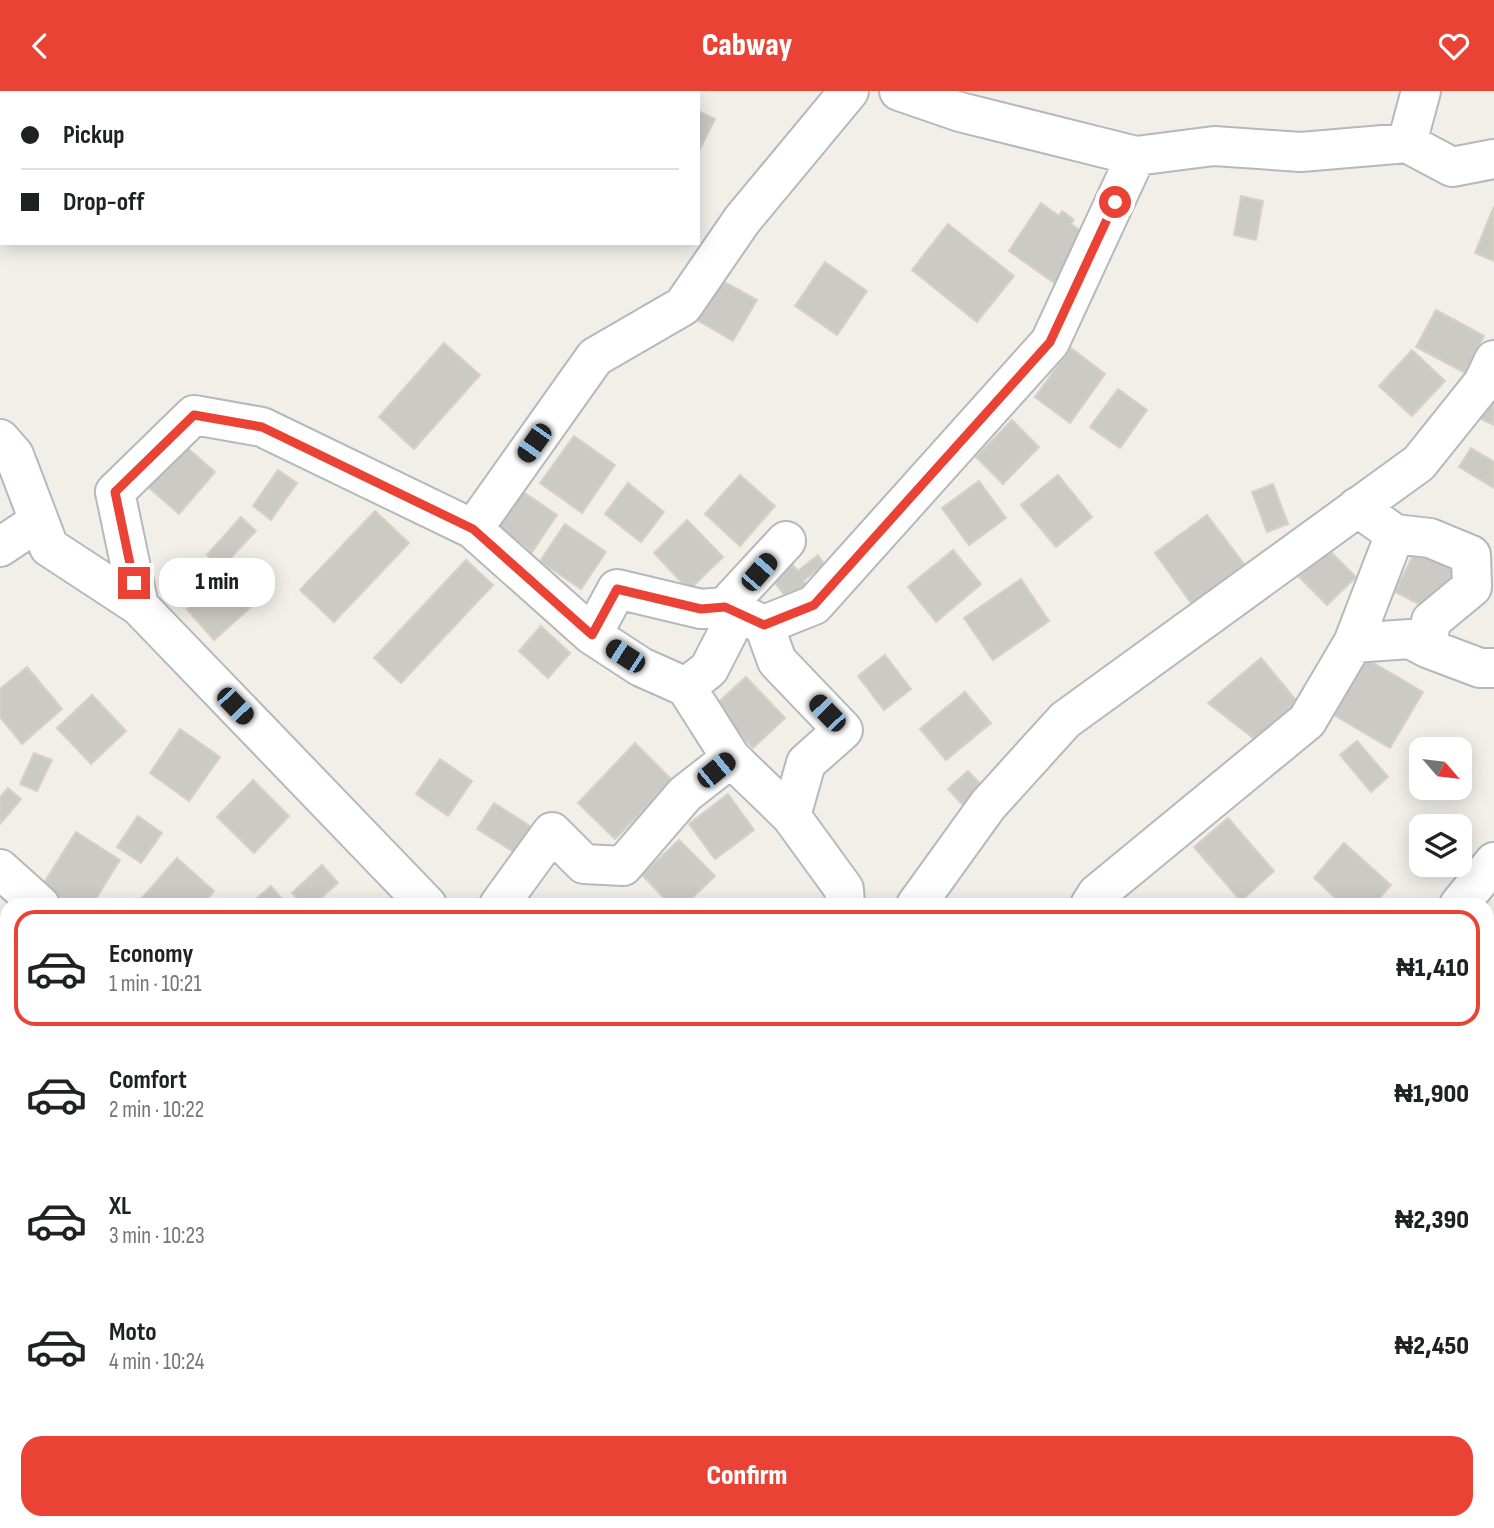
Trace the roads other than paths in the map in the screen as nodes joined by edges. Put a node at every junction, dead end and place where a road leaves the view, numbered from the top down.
1 (849, 91) edge
2 (899, 91) edge
3 (1421, 91) edge
4 (1407, 143) junction
5 (1136, 156) junction
6 (1494, 159) edge
7 (1494, 360) edge
8 (0, 439) edge
9 (1357, 507) junction
10 (39, 521) junction
11 (473, 529) junction
12 (1395, 534) junction
13 (786, 541) dead end
14 (0, 547) edge
15 (139, 606) junction
16 (725, 607) junction
17 (764, 625) junction
18 (592, 635) junction
19 (1353, 643) junction
20 (1427, 648) junction
21 (1494, 668) edge
22 (686, 687) junction
23 (731, 758) junction
24 (791, 816) junction
25 (1494, 862) edge
26 (0, 869) edge
27 (32, 898) edge
28 (420, 898) edge
29 (504, 898) edge
30 (850, 898) edge
31 (921, 898) edge
32 (1094, 898) edge
33 (1465, 898) edge

1 - 11 street
2 - 5 street
3 - 4 street
4 - 5 street
4 - 6 street
5 - 17 street
7 - 9 street
8 - 10 street
9 - 12 street
9 - 31 street
10 - 14 street
10 - 15 street
11 - 15 street
11 - 18 street
12 - 19 street
12 - 20 street
13 - 16 street
15 - 28 street
16 - 17 street
16 - 18 street
16 - 22 street
17 - 24 street
18 - 22 street
19 - 20 street
19 - 32 street
20 - 21 street
22 - 23 street
23 - 24 street
23 - 29 street
24 - 30 street
25 - 33 street
26 - 27 street

